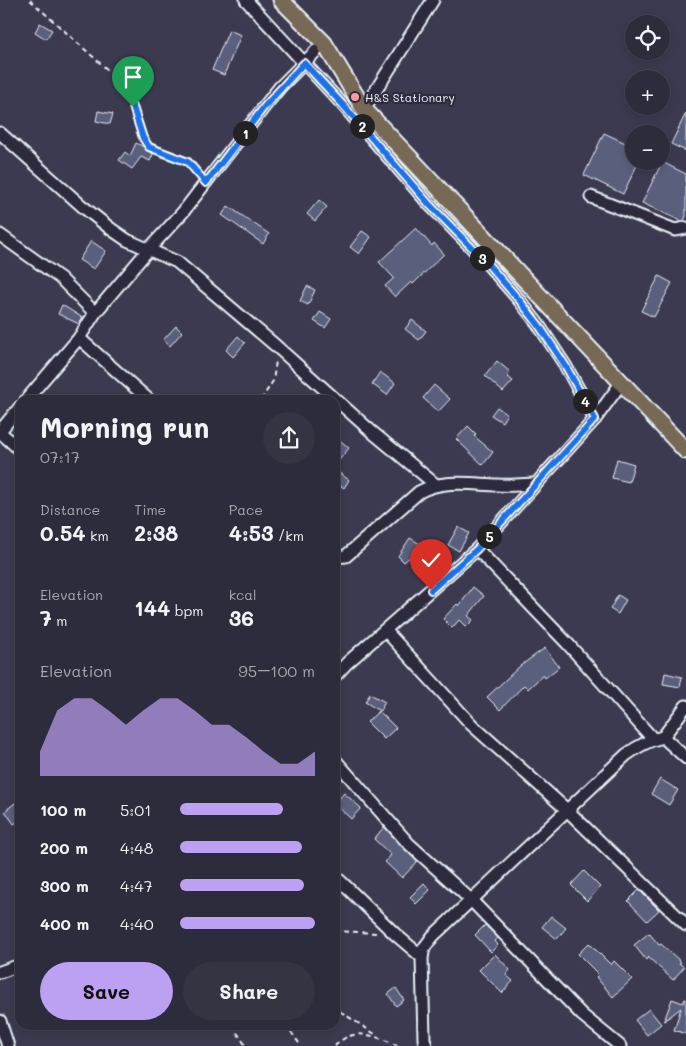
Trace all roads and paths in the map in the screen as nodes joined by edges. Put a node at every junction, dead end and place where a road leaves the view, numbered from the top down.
1 (30, 0) edge
2 (246, 0) edge
3 (281, 0) edge
4 (433, 0) edge
5 (324, 43) junction
6 (304, 63) junction
7 (364, 109) junction
8 (0, 133) edge
9 (206, 183) junction
10 (591, 197) dead end
11 (686, 228) edge
12 (0, 235) edge
13 (149, 249) junction
14 (95, 313) junction
15 (80, 338) junction
16 (276, 346) junction
17 (622, 382) junction
18 (30, 395) edge
19 (143, 395) edge
20 (264, 395) edge
21 (331, 395) edge
22 (340, 403) edge
23 (15, 413) edge
24 (595, 419) junction
25 (0, 431) edge
26 (15, 445) edge
27 (686, 451) edge
28 (536, 484) junction
29 (436, 485) junction
30 (477, 549) junction
31 (340, 557) edge
32 (385, 630) junction
33 (340, 671) edge
34 (686, 706) edge
35 (658, 738) junction
36 (686, 758) edge
37 (340, 766) edge
38 (568, 810) junction
39 (340, 881) edge
40 (471, 900) junction
41 (686, 925) edge
42 (340, 931) edge
43 (395, 934) junction
44 (422, 957) junction
45 (15, 967) edge
46 (0, 972) edge
47 (340, 1011) edge
48 (0, 1021) edge
49 (235, 1030) edge
50 (290, 1030) edge
51 (380, 1038) junction
52 (8, 1046) edge
53 (246, 1046) edge
54 (302, 1046) edge
55 (335, 1046) edge
56 (399, 1046) edge
57 (426, 1046) edge
58 (620, 1046) edge

1 - 9 path
2 - 6 street
3 - 5 main road
4 - 7 street
5 - 6 street
5 - 7 main road
6 - 9 street
6 - 24 street
7 - 17 main road
8 - 13 street
9 - 13 street
10 - 11 street
12 - 14 street
13 - 14 street
13 - 16 street
14 - 15 street
15 - 18 street
15 - 19 street
16 - 20 path
16 - 21 street
17 - 24 street
17 - 27 main road
22 - 29 street
23 - 25 street
24 - 28 street
25 - 26 street
28 - 29 street
28 - 30 street
29 - 31 street
30 - 32 street
30 - 35 street
32 - 33 street
32 - 38 street
34 - 35 street
35 - 36 street
35 - 38 street
37 - 40 street
38 - 40 street
38 - 41 street
39 - 43 street
40 - 44 street
40 - 58 street
42 - 43 path
43 - 44 street
44 - 57 street
45 - 46 street
47 - 51 path
48 - 52 street
49 - 53 path
50 - 54 path
51 - 55 path
51 - 56 path

